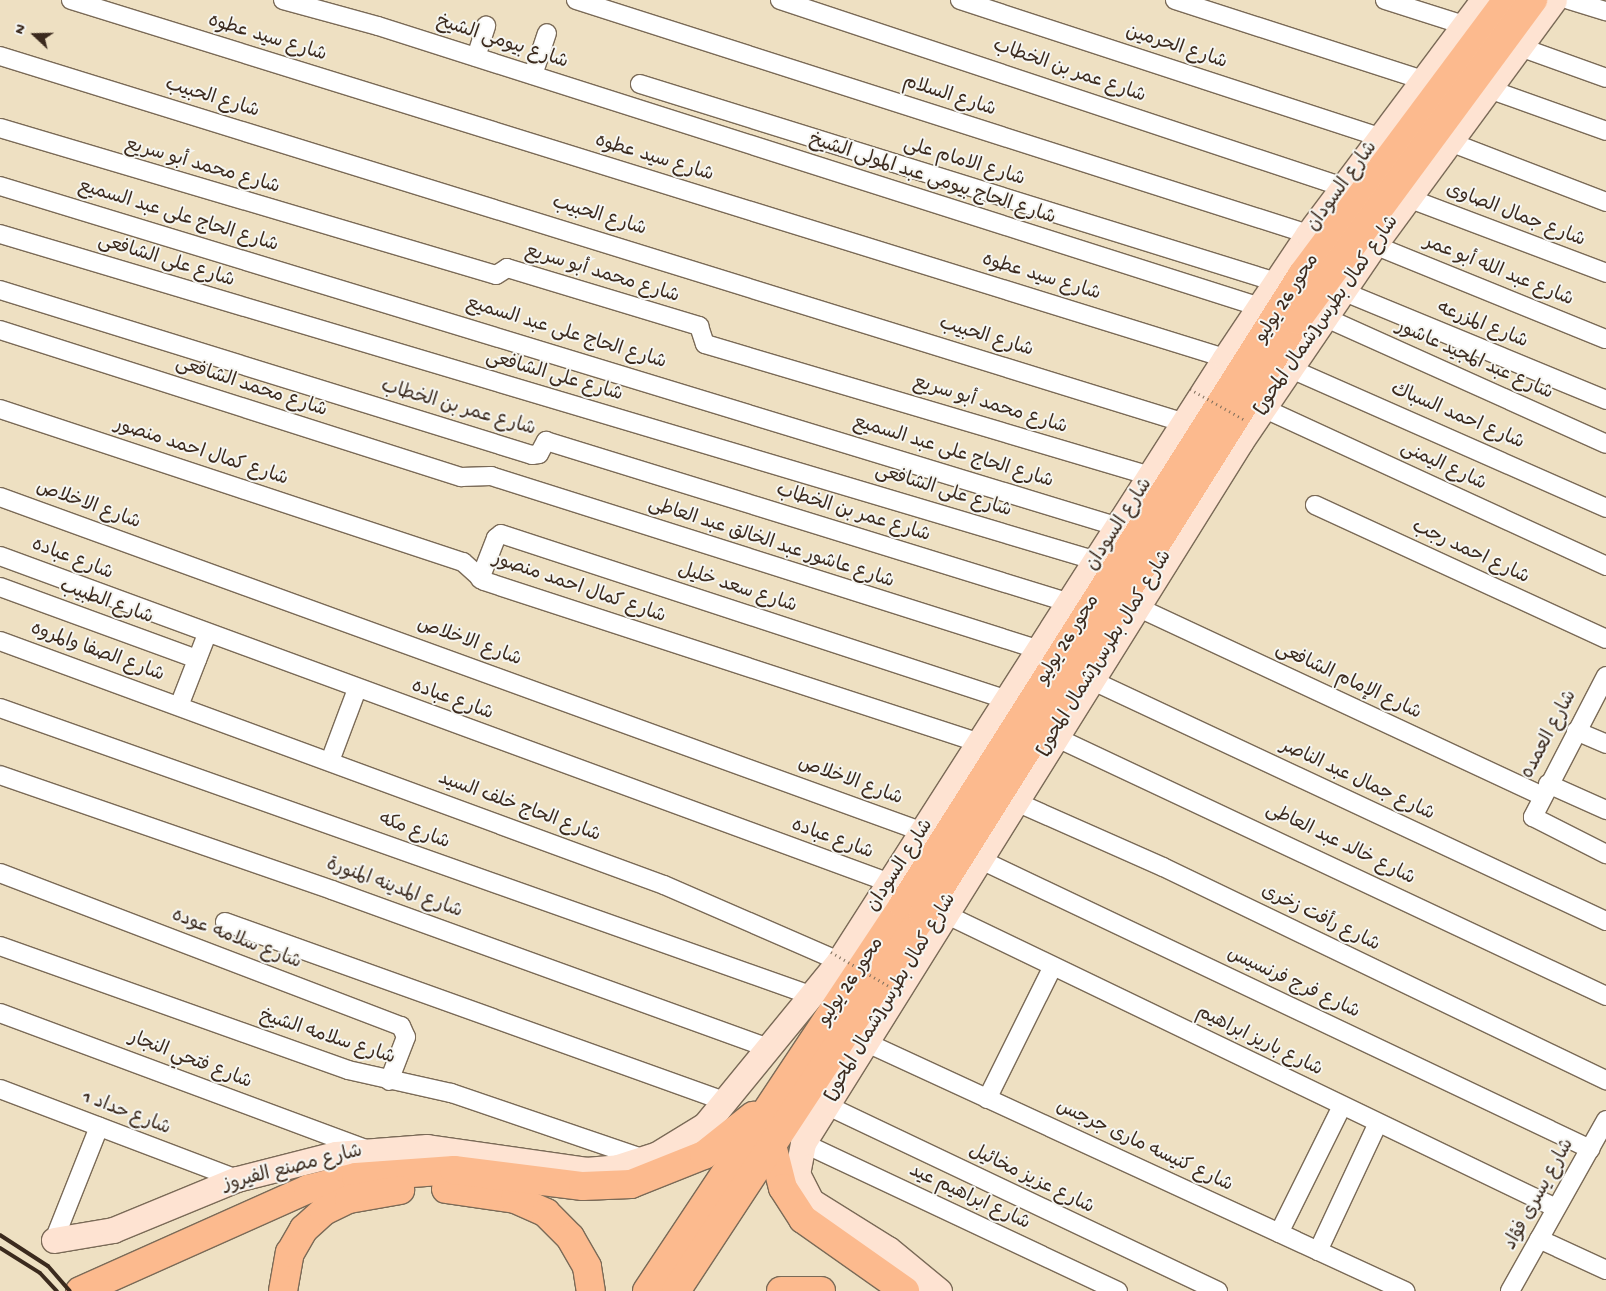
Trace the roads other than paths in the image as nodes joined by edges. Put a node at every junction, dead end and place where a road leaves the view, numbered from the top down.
1 (71, 0) edge
2 (283, 0) edge
3 (576, 0) edge
4 (780, 0) edge
5 (960, 0) edge
6 (1175, 0) edge
7 (1385, 0) edge
8 (1483, 0) edge
9 (1507, 0) edge
10 (1533, 0) edge
11 (1554, 0) edge
12 (1569, 0) edge
13 (1606, 12) edge
14 (1464, 24) junction
15 (486, 26) dead end
16 (548, 33) dead end
17 (1520, 47) junction
18 (0, 56) edge
19 (476, 57) junction
20 (533, 75) junction
21 (1606, 78) edge
22 (1422, 80) junction
23 (640, 84) dead end
24 (1489, 89) junction
25 (592, 94) joint
26 (0, 128) edge
27 (1606, 131) edge
28 (1380, 137) junction
29 (1450, 142) junction
30 (0, 186) edge
31 (1343, 187) junction
32 (1408, 198) junction
33 (1606, 202) edge
34 (0, 234) edge
35 (1308, 234) junction
36 (1374, 245) junction
37 (1606, 273) edge
38 (1276, 282) junction
39 (0, 290) edge
40 (1342, 291) junction
41 (1260, 307) junction
42 (1324, 317) junction
43 (0, 330) edge
44 (1606, 339) edge
45 (1225, 358) junction
46 (1289, 368) junction
47 (1606, 400) edge
48 (0, 410) edge
49 (1253, 414) junction
50 (1185, 423) junction
51 (1606, 444) edge
52 (491, 476) joint
53 (1151, 476) junction
54 (0, 497) edge
55 (1315, 504) dead end
56 (1606, 508) edge
57 (1119, 527) junction
58 (0, 556) edge
59 (1097, 560) junction
60 (1606, 566) edge
61 (480, 579) junction
62 (0, 587) edge
63 (1070, 603) junction
64 (1135, 606) junction
65 (207, 634) junction
66 (1606, 639) edge
67 (0, 641) edge
68 (1040, 650) junction
69 (197, 659) junction
70 (1606, 677) edge
71 (1089, 679) junction
72 (357, 689) junction
73 (1008, 700) junction
74 (178, 706) junction
75 (0, 708) edge
76 (1576, 731) junction
77 (1054, 736) junction
78 (980, 743) junction
79 (1606, 744) edge
80 (330, 761) junction
81 (0, 775) edge
82 (1545, 790) junction
83 (1014, 801) junction
84 (1606, 810) edge
85 (923, 832) junction
86 (1606, 854) edge
87 (977, 858) junction
88 (0, 873) edge
89 (890, 883) junction
90 (943, 913) junction
91 (1606, 921) edge
92 (225, 922) dead end
93 (0, 946) edge
94 (835, 956) junction
95 (1053, 966) junction
96 (813, 996) junction
97 (1606, 996) edge
98 (0, 1012) edge
99 (865, 1042) junction
100 (771, 1049) junction
101 (1606, 1080) edge
102 (389, 1081) junction
103 (0, 1089) edge
104 (987, 1099) junction
105 (727, 1102) junction
106 (773, 1102) junction
107 (826, 1105) junction
108 (1342, 1106) junction
109 (1606, 1120) edge
110 (1378, 1123) junction
111 (99, 1127) junction
112 (802, 1143) junction
113 (772, 1145) junction
114 (1590, 1149) junction
115 (365, 1150) junction
116 (645, 1159) junction
117 (237, 1179) junction
118 (1556, 1208) junction
119 (1278, 1233) junction
120 (1539, 1239) junction
121 (54, 1240) joint
122 (1318, 1250) junction
123 (1606, 1270) edge
124 (80, 1291) edge
125 (283, 1291) edge
126 (591, 1291) edge
127 (647, 1291) edge
128 (676, 1291) edge
129 (781, 1291) edge
130 (820, 1291) edge
131 (905, 1291) edge
132 (939, 1291) edge
133 (1118, 1291) edge
134 (1218, 1291) edge
135 (1405, 1291) edge
136 (1510, 1291) edge

1 - 45 street, شارع سيد عطوه
2 - 19 street, شارع بيومى الشيخ
3 - 35 street, شارع السلام
4 - 31 street, شارع عمر بن الخطاب
5 - 28 street, شارع الحرمين
6 - 22 street
7 - 14 street
8 - 14 street, شارع السودان
9 - 106 highway, محور 26 يوليو
10 - 113 highway, محور 26 يوليو
11 - 17 street, شارع كمال بطرس[شمال المحور]
12 - 13 street
14 - 22 street, شارع السودان
15 - 19 street
16 - 20 street
17 - 21 street
17 - 24 street, شارع كمال بطرس[شمال المحور]
18 - 50 street, شارع الحبيب
19 - 20 street, شارع بيومى الشيخ
20 - 25 street, شارع بيومى الشيخ
22 - 28 street, شارع السودان
23 - 38 street, شارع الامام على
24 - 27 street
24 - 29 street, شارع كمال بطرس[شمال المحور]
25 - 41 street, شارع الحاج بيومى عبد المولى الشيخ
26 - 53 street, شارع محمد أبو سريع
28 - 31 street, شارع السودان
29 - 32 street, شارع كمال بطرس[شمال المحور]
29 - 33 street
30 - 57 street, شارع الحاج على عبد السميع
31 - 35 street, شارع السودان
32 - 36 street, شارع كمال بطرس[شمال المحور]
32 - 37 street, شارع جمال الصاوى
34 - 59 street, شارع على الشافعى
35 - 38 street, شارع السودان
36 - 40 street, شارع كمال بطرس[شمال المحور]
36 - 44 street, شارع عبد الله أبو عمر
38 - 41 street, شارع السودان
39 - 63 street, شارع عمر بن الخطاب
40 - 42 street, شارع كمال بطرس[شمال المحور]
40 - 47 street, شارع المزرعه
41 - 45 street, شارع السودان
42 - 46 street, شارع كمال بطرس[شمال المحور]
42 - 51 street, شارع عبد المجيد عاشور
43 - 52 street, شارع محمد الشافعى
45 - 50 street, شارع السودان
46 - 49 street, شارع كمال بطرس[شمال المحور]
46 - 56 street, شارع احمد السباك
48 - 61 street, شارع كمال احمد منصور
49 - 60 street, شارع اليمنى
49 - 64 street, شارع كمال بطرس[شمال المحور]
50 - 53 street, شارع السودان
52 - 68 street, شارع عاشور عبد الخالق عبد العاطى
53 - 57 street, شارع السودان
54 - 85 street, شارع الاخلاص
55 - 66 street, شارع احمد رجب
57 - 59 street, شارع السودان
58 - 65 street, شارع عباده
59 - 63 street, شارع السودان
61 - 73 street, شارع سعد خليل
61 - 78 street, شارع كمال احمد منصور
62 - 69 street, شارع الطبيب
63 - 68 street, شارع السودان
64 - 71 street, شارع كمال بطرس[شمال المحور]
64 - 82 street, شارع الإمام الشافعى
65 - 69 street
65 - 72 street, شارع عباده
67 - 74 street, شارع الصفا والمروه
68 - 73 street, شارع السودان
69 - 74 street
70 - 76 street, شارع العمده
71 - 77 street, شارع كمال بطرس[شمال المحور]
71 - 91 street, شارع جمال عبد الناصر
72 - 80 street
72 - 89 street, شارع عباده
73 - 78 street, شارع السودان
74 - 80 street, شارع الحاج خلف السيد
75 - 96 street, شارع مكه
76 - 79 street
76 - 82 street, شارع العمده
77 - 83 street, شارع كمال بطرس[شمال المحور]
77 - 97 street, شارع خالد عبد العاطى
78 - 85 street, شارع السودان
80 - 94 street, شارع الحاج خلف السيد
81 - 100 street, شارع المدينه المنورة
82 - 84 street, شارع الإمام الشافعى
82 - 86 street, شارع العمده
83 - 87 street, شارع كمال بطرس[شمال المحور]
83 - 101 street, شارع رأفت زخرى
85 - 89 street, شارع السودان
87 - 90 street, شارع كمال بطرس[شمال المحور]
87 - 114 street, شارع فرج فرنسيس
88 - 102 street, شارع سلامه عوده
89 - 94 street, شارع السودان
90 - 95 street, شارع باريز ابراهيم
90 - 99 street, شارع كمال بطرس[شمال المحور]
92 - 105 street
93 - 102 street, شارع سلامه الشيخ
94 - 96 street, شارع السودان
95 - 104 street
95 - 108 street, شارع باريز ابراهيم
96 - 100 street, شارع السودان
98 - 115 street, شارع فتحي النجار
99 - 104 street, شارع كنيسه مارى جرجس
99 - 107 street, شارع كمال بطرس[شمال المحور]
100 - 105 street, شارع السودان
102 - 116 street, شارع سلامه الشيخ
103 - 111 street, شارع حداد 1
104 - 119 street, شارع كنيسه مارى جرجس
105 - 116 street, شارع مصنع الفيروز
106 - 124 highway
106 - 127 highway, محور 26 يوليو
107 - 112 street, شارع كمال بطرس[شمال المحور]
107 - 134 street, شارع عزيز مخائيل
108 - 110 street, شارع باريز ابراهيم
108 - 119 street
109 - 114 street, شارع يسرى فؤاد
110 - 118 street, شارع باريز ابراهيم
110 - 122 street
111 - 117 street, شارع حداد 1
111 - 121 street
112 - 132 street, شارع كمال بطرس[شمال المحور]
112 - 133 street, شارع ابراهيم عيد
113 - 128 highway, محور 26 يوليو
113 - 131 highway
114 - 118 street, شارع يسرى فؤاد
115 - 116 street, شارع مصنع الفيروز
115 - 117 street, شارع مصنع الفيروز
117 - 121 street, شارع مصنع الفيروز
118 - 120 street, شارع يسرى فؤاد
119 - 122 street, شارع كنيسه مارى جرجس
120 - 123 street
120 - 136 street, شارع يسرى فؤاد
122 - 135 street, شارع كنيسه مارى جرجس
125 - 126 highway
129 - 130 highway

